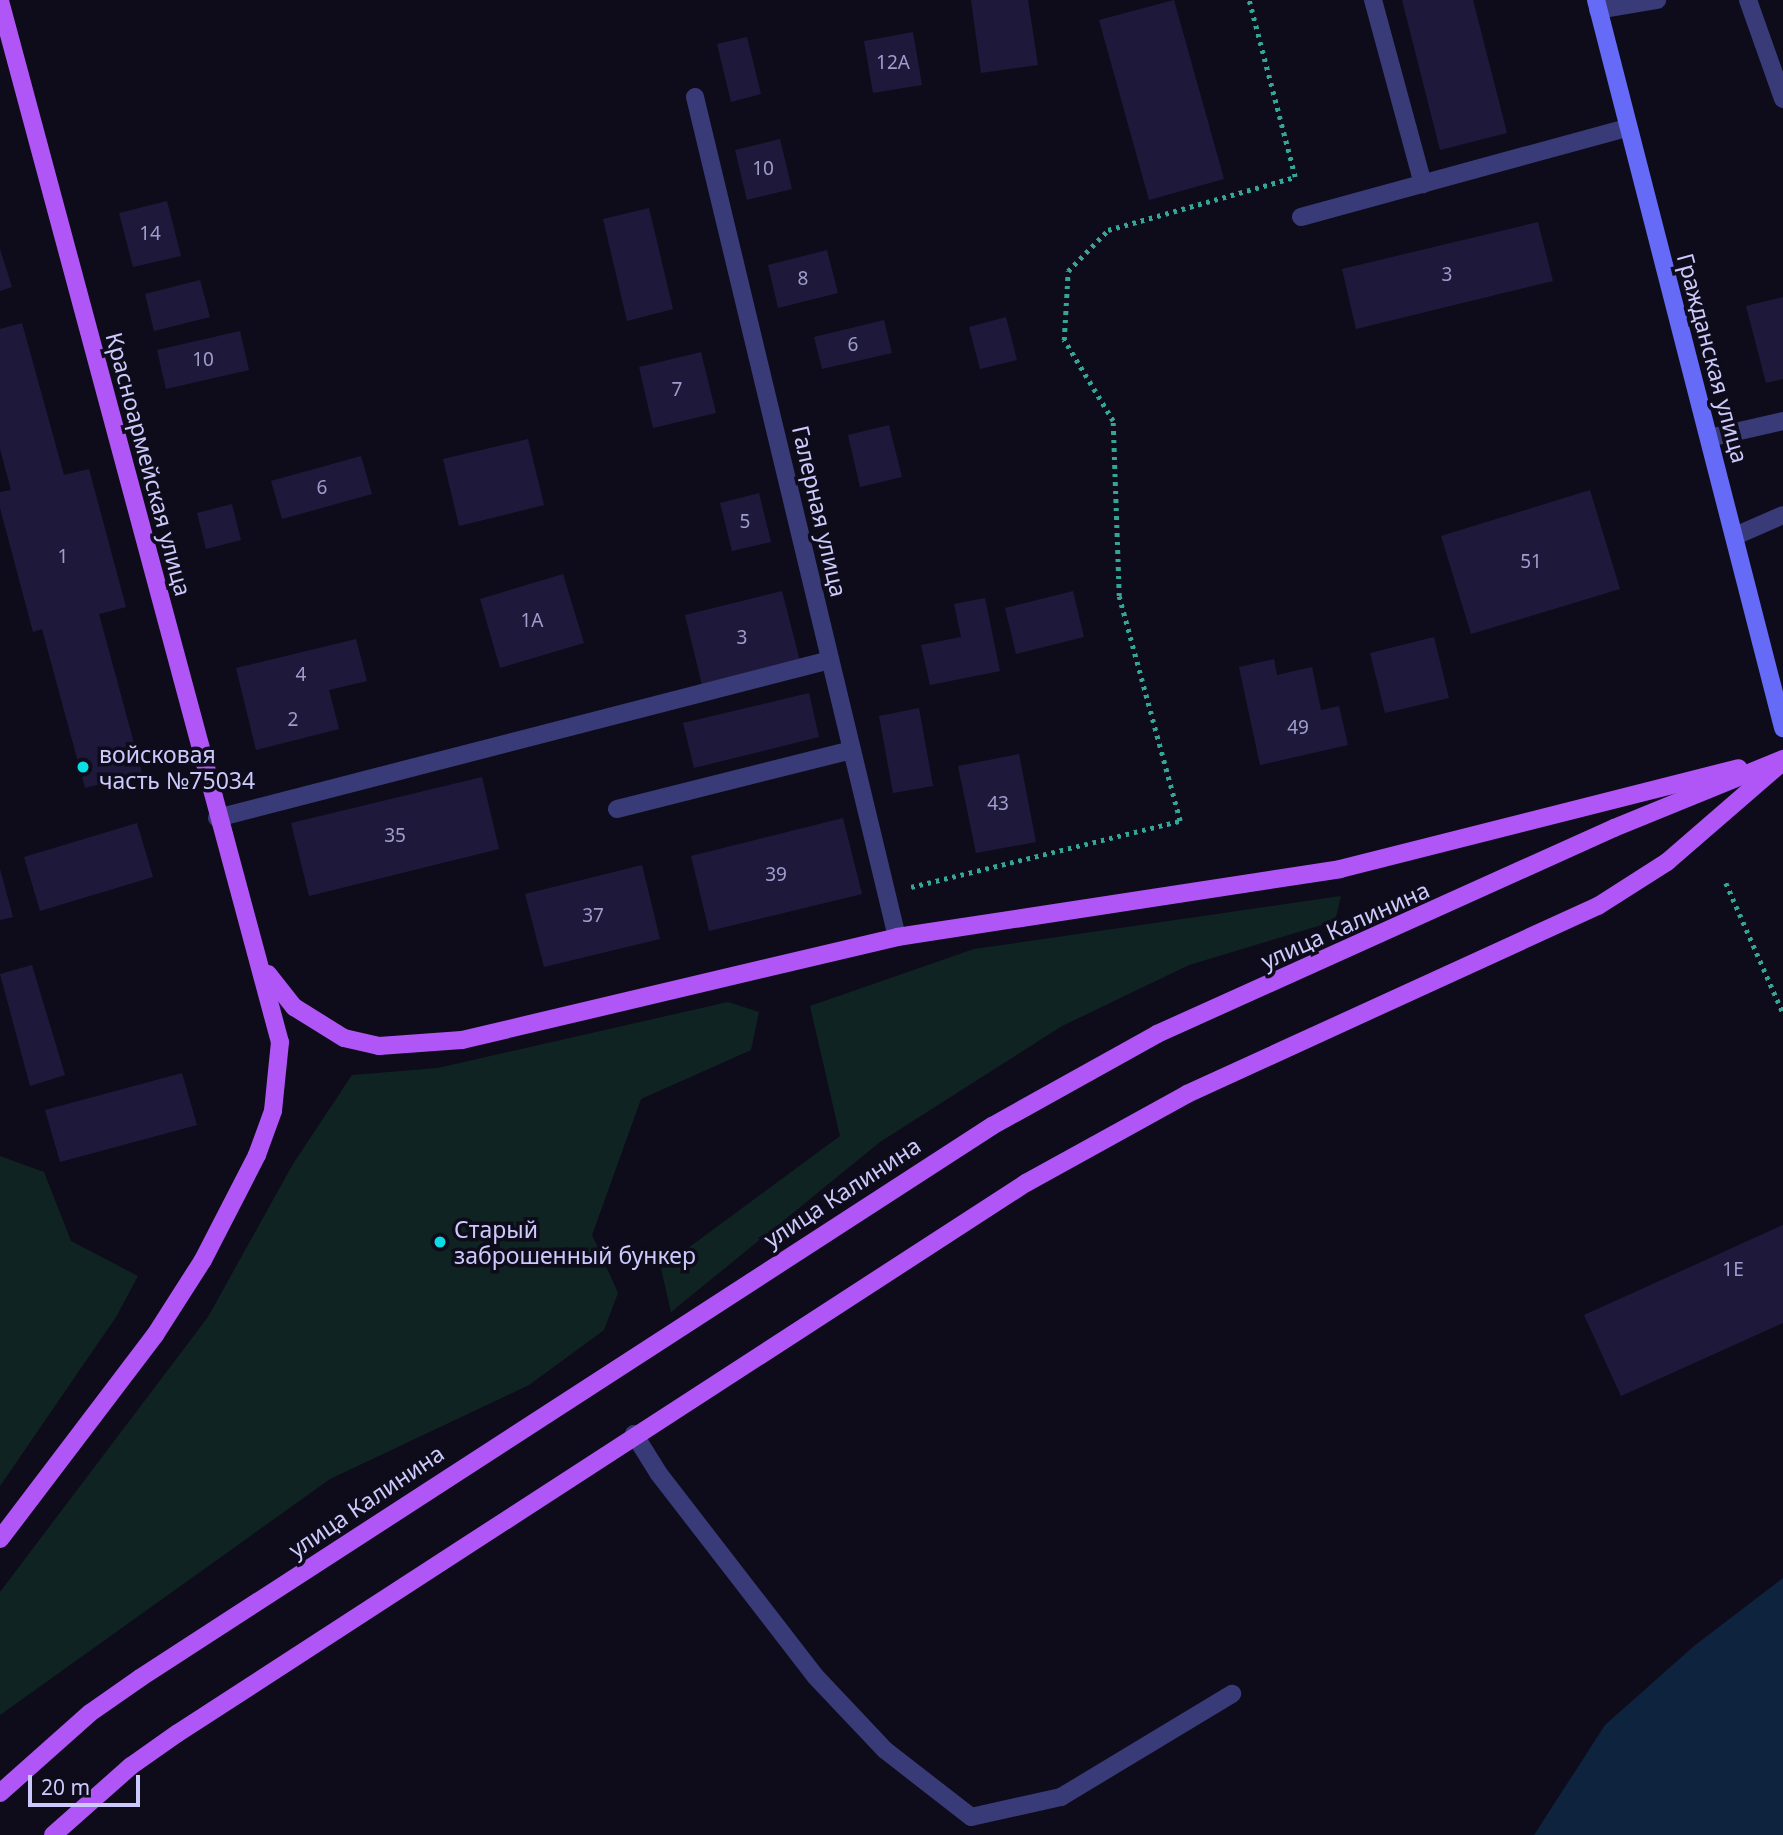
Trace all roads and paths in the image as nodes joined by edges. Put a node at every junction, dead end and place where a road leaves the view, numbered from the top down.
1 (1250, 0) edge
2 (1373, 0) edge
3 (1657, 0) edge
4 (1748, 0) edge
5 (0, 1) edge
6 (1597, 5) edge
7 (695, 97) dead end
8 (1783, 99) edge
9 (1627, 128) junction
10 (1423, 184) junction
11 (1301, 217) dead end
12 (1783, 421) edge
13 (1709, 438) junction
14 (1783, 515) edge
15 (1735, 536) junction
16 (830, 660) junction
17 (1783, 728) edge
18 (852, 750) junction
19 (1783, 760) edge
20 (617, 809) dead end
21 (217, 818) junction
22 (1726, 883) dead end
23 (886, 893) junction
24 (897, 937) junction
25 (250, 940) junction
26 (1783, 1013) edge
27 (634, 1434) junction
28 (0, 1539) edge
29 (1232, 1694) dead end
30 (0, 1793) edge
31 (52, 1835) edge

1 - 23 path
2 - 10 street
3 - 6 street
4 - 8 street
5 - 21 main road, Красноармейская улица
6 - 9 street, Гражданская улица
7 - 16 street, Галерная улица
9 - 10 street
9 - 13 street, Гражданская улица
10 - 11 street
12 - 13 street
13 - 15 street, Гражданская улица
14 - 15 street
15 - 17 street, Гражданская улица
16 - 18 street, Галерная улица
16 - 21 street
18 - 20 street
18 - 23 street, Галерная улица
19 - 24 main road
19 - 27 main road
19 - 30 main road, улица Калинина
21 - 25 main road, Красноармейская улица
22 - 26 path
23 - 24 street, Галерная улица
24 - 25 main road
25 - 28 main road
27 - 29 street
27 - 31 main road

